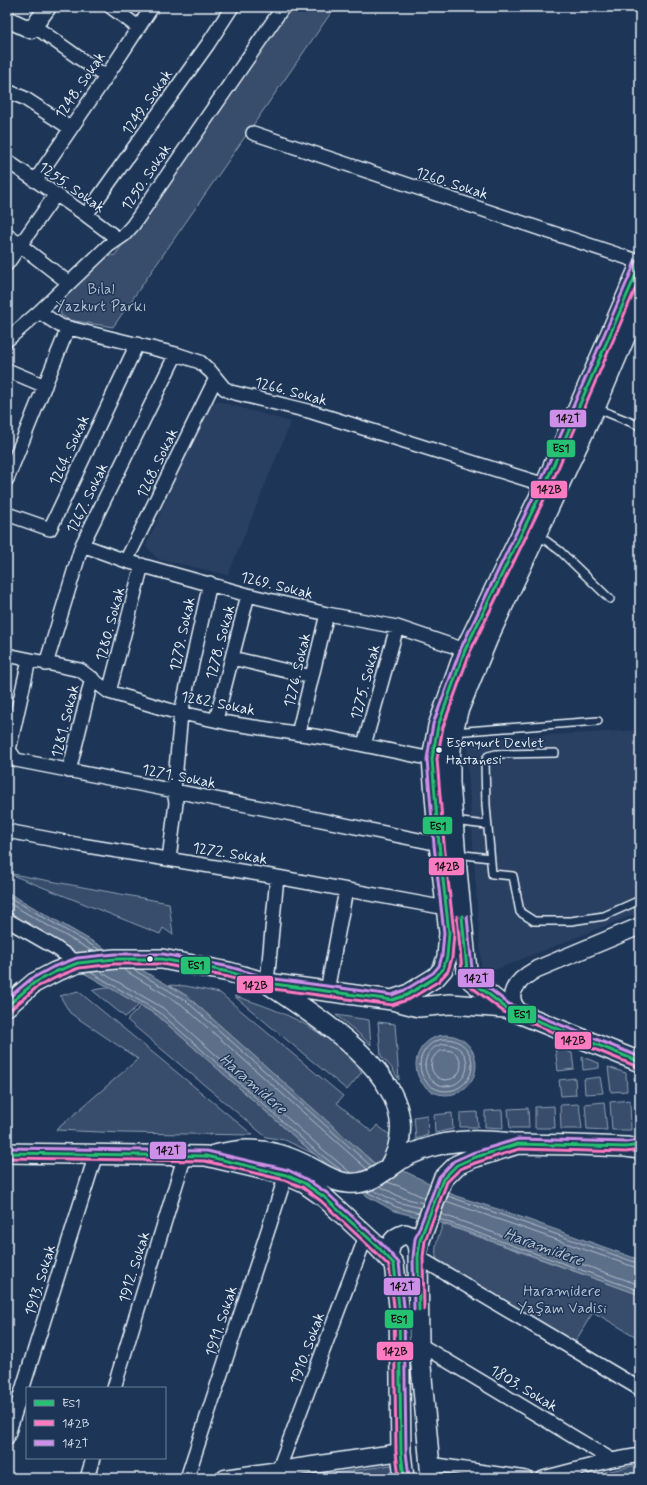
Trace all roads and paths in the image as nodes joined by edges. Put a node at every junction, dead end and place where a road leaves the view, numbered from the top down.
1 (48, 7) edge
2 (111, 7) edge
3 (152, 7) edge
4 (232, 7) edge
5 (283, 7) edge
6 (7, 19) edge
7 (34, 26) junction
8 (138, 27) junction
9 (106, 77) junction
10 (7, 91) edge
11 (70, 128) junction
12 (253, 133) dead end
13 (7, 161) edge
14 (35, 181) junction
15 (56, 194) junction
16 (86, 215) junction
17 (7, 235) edge
18 (118, 239) junction
19 (21, 244) junction
20 (640, 262) edge
21 (7, 264) edge
22 (69, 283) junction
23 (640, 302) edge
24 (39, 312) junction
25 (68, 328) junction
26 (7, 340) edge
27 (137, 344) junction
28 (176, 354) junction
29 (7, 370) edge
30 (216, 378) junction
31 (45, 386) junction
32 (595, 408) junction
33 (640, 426) edge
34 (12, 451) edge
35 (7, 479) edge
36 (545, 485) junction
37 (7, 514) edge
38 (537, 534) junction
39 (82, 545) junction
40 (126, 561) junction
41 (142, 565) junction
42 (210, 583) junction
43 (248, 595) junction
44 (610, 599) dead end
45 (327, 614) junction
46 (397, 627) junction
47 (465, 650) junction
48 (7, 655) edge
49 (232, 658) junction
50 (29, 660) junction
51 (46, 664) junction
52 (312, 677) junction
53 (92, 678) junction
54 (108, 692) junction
55 (181, 713) junction
56 (216, 720) junction
57 (598, 721) dead end
58 (453, 732) junction
59 (298, 734) junction
60 (364, 745) junction
61 (555, 753) dead end
62 (432, 759) junction
63 (69, 771) junction
64 (174, 791) junction
65 (453, 821) junction
66 (487, 826) junction
67 (7, 831) edge
68 (439, 844) junction
69 (456, 854) junction
70 (490, 858) junction
71 (169, 859) junction
72 (277, 877) junction
73 (346, 890) junction
74 (640, 900) edge
75 (446, 908) junction
76 (7, 920) edge
77 (640, 926) edge
78 (78, 963) junction
79 (267, 983) junction
80 (328, 991) junction
81 (392, 1000) junction
82 (7, 1006) edge
83 (506, 1008) junction
84 (524, 1016) junction
85 (640, 1062) edge
86 (518, 1144) junction
87 (635, 1147) edge
88 (7, 1153) edge
89 (96, 1154) junction
90 (185, 1155) junction
91 (206, 1156) junction
92 (388, 1170) junction
93 (286, 1175) junction
94 (366, 1236) junction
95 (418, 1254) junction
96 (388, 1257) junction
97 (419, 1344) junction
98 (114, 1387) edge
99 (640, 1389) edge
100 (7, 1438) edge
101 (401, 1452) junction
102 (640, 1455) edge
103 (93, 1459) edge
104 (612, 1460) junction
105 (278, 1471) junction
106 (430, 1471) edge
107 (86, 1478) edge
108 (187, 1478) edge
109 (225, 1478) edge
110 (404, 1478) edge
111 (526, 1478) edge
112 (543, 1478) edge

1 - 7 street
2 - 8 street
3 - 8 street, 1248. Sokak
4 - 16 street, 1249. Sokak
5 - 18 street, 1250. Sokak
6 - 7 street
7 - 9 street
8 - 9 street, 1248. Sokak
9 - 11 street, 1248. Sokak
10 - 11 street
11 - 14 street, 1248. Sokak
12 - 20 street, 1260. Sokak
13 - 14 street, 1255. Sokak
14 - 15 street, 1255. Sokak
15 - 16 street, 1255. Sokak
15 - 19 street
16 - 18 street, 1255. Sokak
17 - 19 street
18 - 22 street, 1250. Sokak
19 - 21 street
19 - 22 street
20 - 36 main road
22 - 24 street, 1250. Sokak
23 - 32 main road
24 - 25 street, 1266. Sokak
24 - 26 street, 1250. Sokak
25 - 27 street, 1266. Sokak
25 - 31 street
27 - 28 street, 1266. Sokak
27 - 37 street, 1264. Sokak
28 - 30 street, 1266. Sokak
28 - 39 street, 1267. Sokak
29 - 31 street
30 - 36 street, 1266. Sokak
30 - 40 street, 1268. Sokak
31 - 34 street
32 - 33 lane
32 - 38 main road
34 - 35 street
36 - 47 main road
38 - 44 lane
38 - 58 main road
39 - 40 street, 1269. Sokak
39 - 51 street, 1267. Sokak
40 - 41 street, 1269. Sokak
41 - 42 street, 1269. Sokak
41 - 54 street, 1280. Sokak
42 - 43 street, 1269. Sokak
42 - 55 street, 1279. Sokak
43 - 45 street, 1269. Sokak
43 - 49 street, 1278. Sokak
45 - 46 street, 1269. Sokak
45 - 52 street, 1276. Sokak
46 - 47 street, 1269. Sokak
46 - 60 street, 1275. Sokak
47 - 62 main road
48 - 50 street, 1282. Sokak
49 - 52 street
49 - 56 street, 1278. Sokak
50 - 51 street, 1282. Sokak
50 - 63 street, 1271. Sokak
51 - 53 street, 1282. Sokak
52 - 59 street, 1276. Sokak
53 - 54 street, 1282. Sokak
53 - 63 street, 1281. Sokak
54 - 55 street, 1282. Sokak
55 - 56 street, 1282. Sokak
55 - 64 street, 1279. Sokak
56 - 59 street, 1282. Sokak
57 - 58 lane
58 - 65 main road
59 - 60 street, 1282. Sokak
60 - 62 street, 1282. Sokak
61 - 66 lane
62 - 68 main road
63 - 64 street, 1271. Sokak
64 - 68 street, 1271. Sokak
64 - 71 street, 1279. Sokak
65 - 66 lane
65 - 69 main road
66 - 70 lane
67 - 71 street, 1272. Sokak
68 - 75 main road
69 - 70 lane
69 - 83 main road
70 - 74 lane
71 - 72 street, 1272. Sokak
72 - 73 street, 1272. Sokak
72 - 79 street
73 - 75 street, 1272. Sokak
73 - 80 street
75 - 81 main road
76 - 78 street
77 - 84 street
78 - 79 main road
78 - 82 main road
79 - 80 main road
79 - 92 main road
80 - 81 main road
81 - 83 main road
83 - 84 main road
84 - 85 main road
86 - 87 main road
86 - 92 main road
86 - 95 main road
88 - 89 main road
89 - 90 main road
89 - 100 street, 1913. Sokak
90 - 91 main road
90 - 98 street, 1912. Sokak
91 - 92 main road
91 - 93 main road
93 - 94 main road
93 - 108 street, 1911. Sokak
94 - 96 main road
94 - 105 street, 1910. Sokak
95 - 96 main road
95 - 97 main road
95 - 99 street
96 - 101 main road
97 - 104 street, 1803. Sokak
97 - 106 main road
101 - 105 street
101 - 110 main road
102 - 104 street
103 - 107 street
104 - 112 street
105 - 109 street
106 - 111 street

